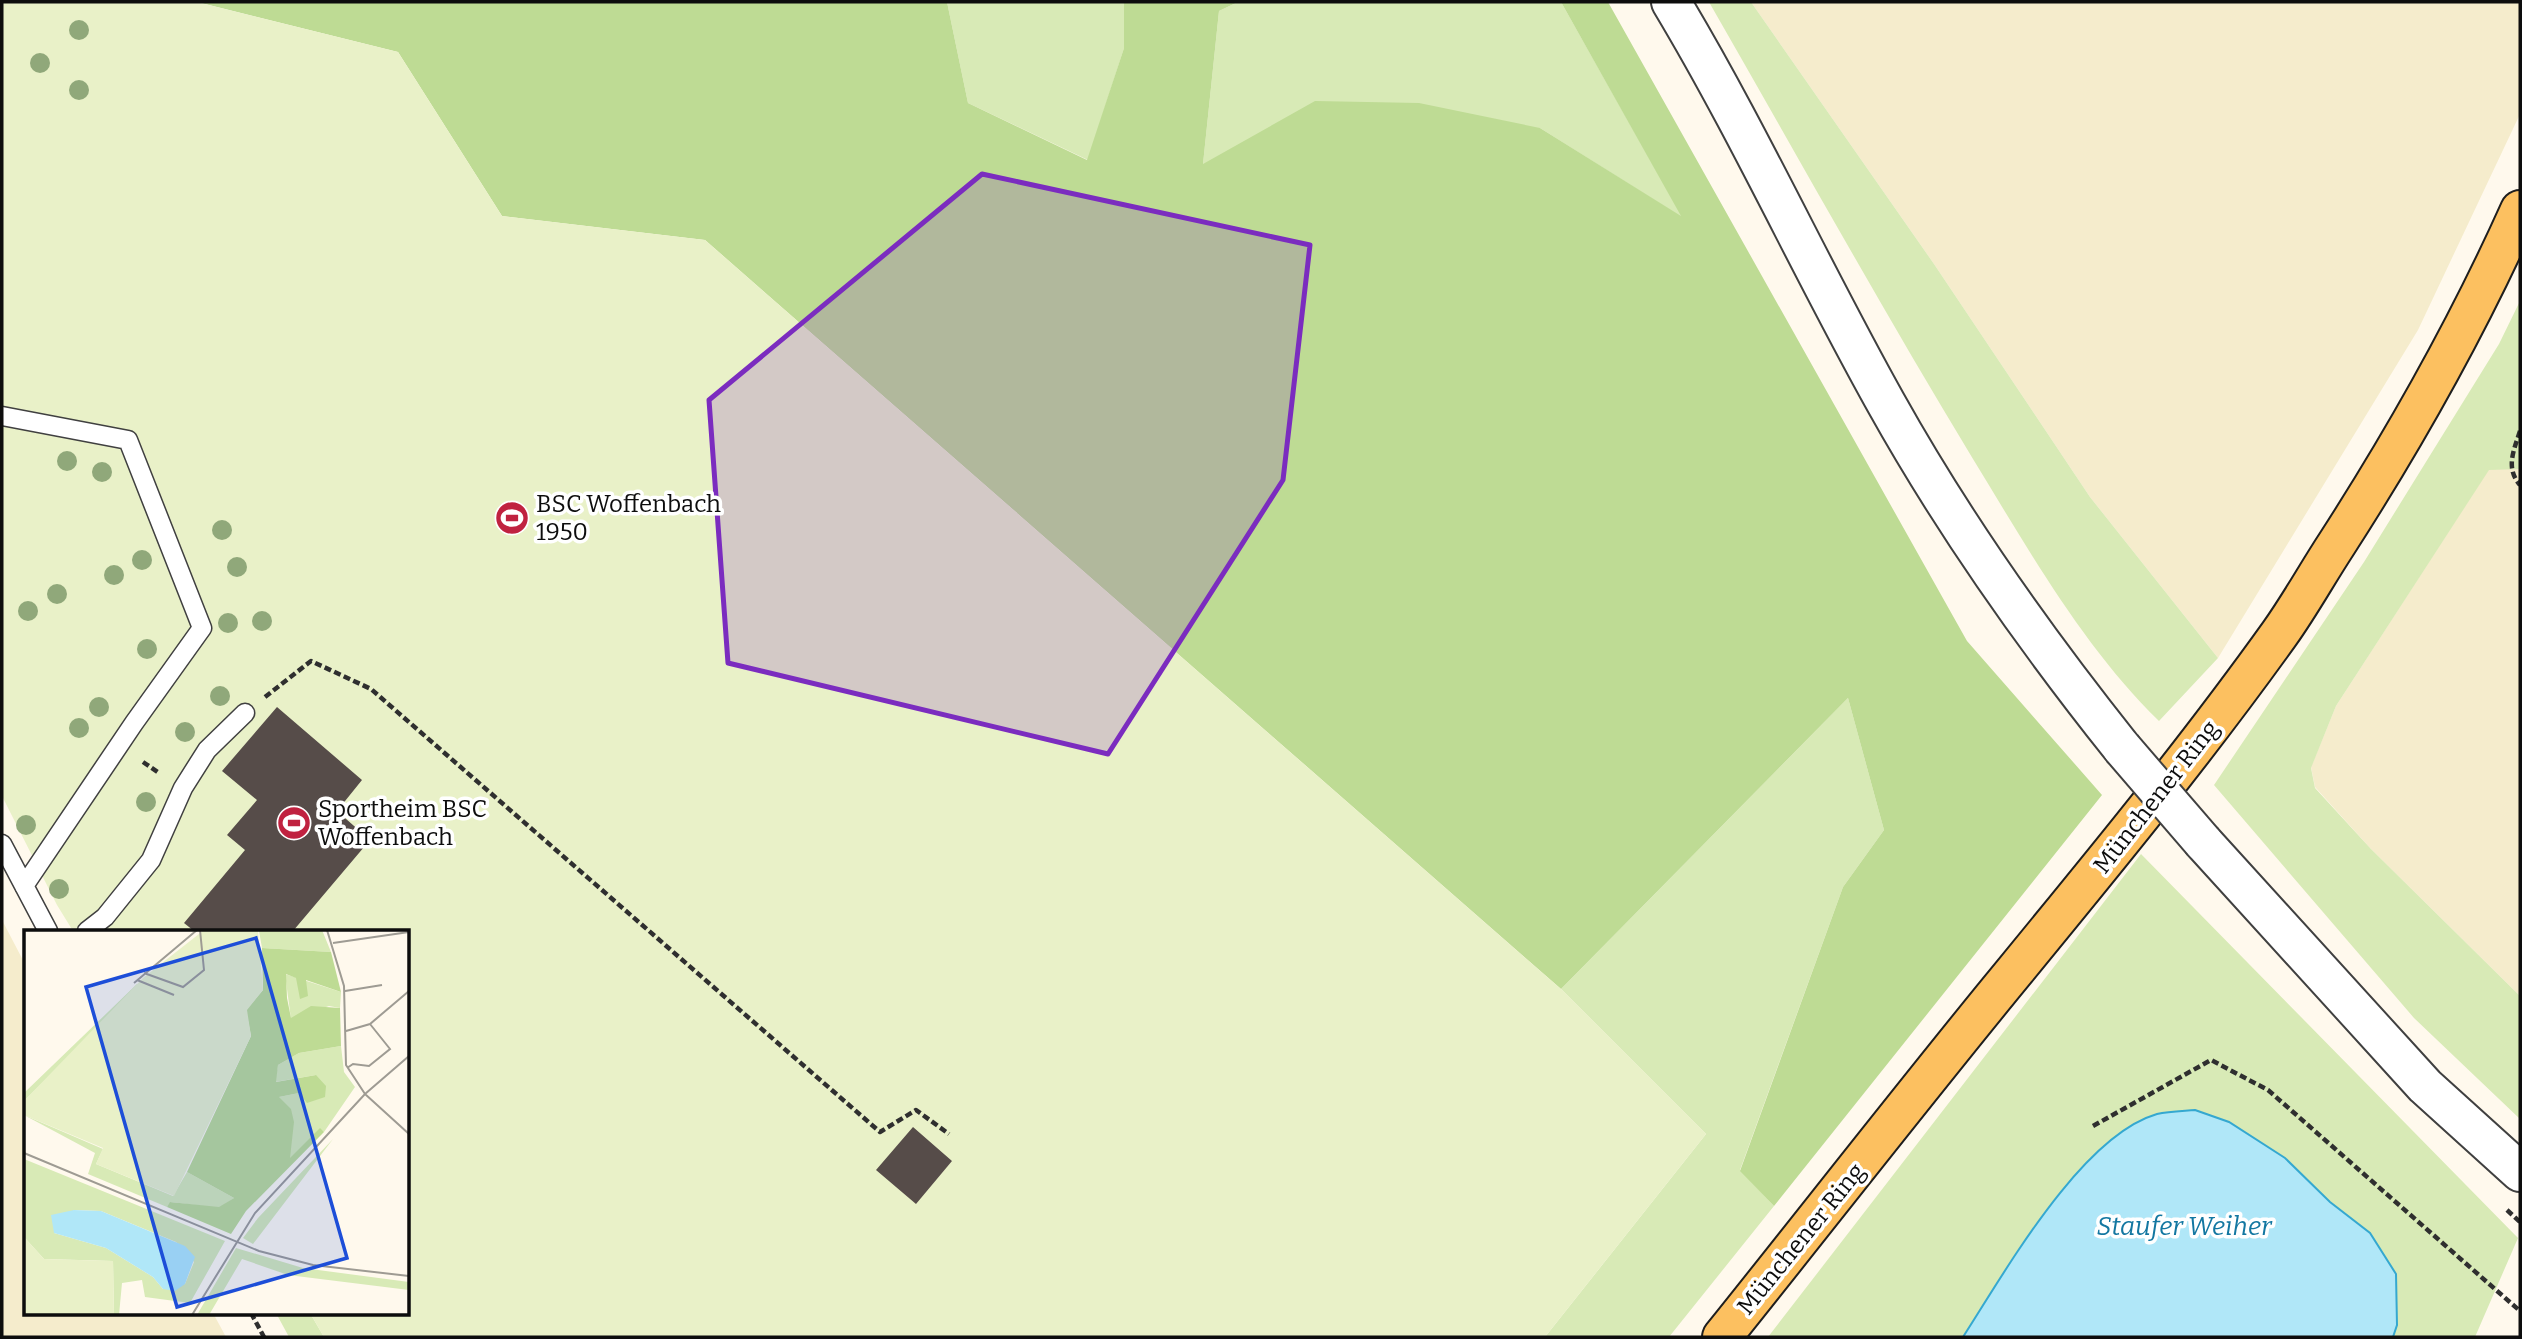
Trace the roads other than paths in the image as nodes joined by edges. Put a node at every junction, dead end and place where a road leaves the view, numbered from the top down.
1 (1671, 2) edge
2 (2520, 210) edge
3 (2, 416) edge
4 (246, 713) road end
5 (2, 844) edge
6 (24, 886) junction
7 (47, 930) edge
8 (89, 930) edge
9 (2520, 1172) edge
10 (1722, 1337) edge

1 - 9 street, bridge
2 - 10 main road, Münchener Ring
3 - 6 lane
4 - 8 lane
5 - 6 lane
6 - 7 lane

